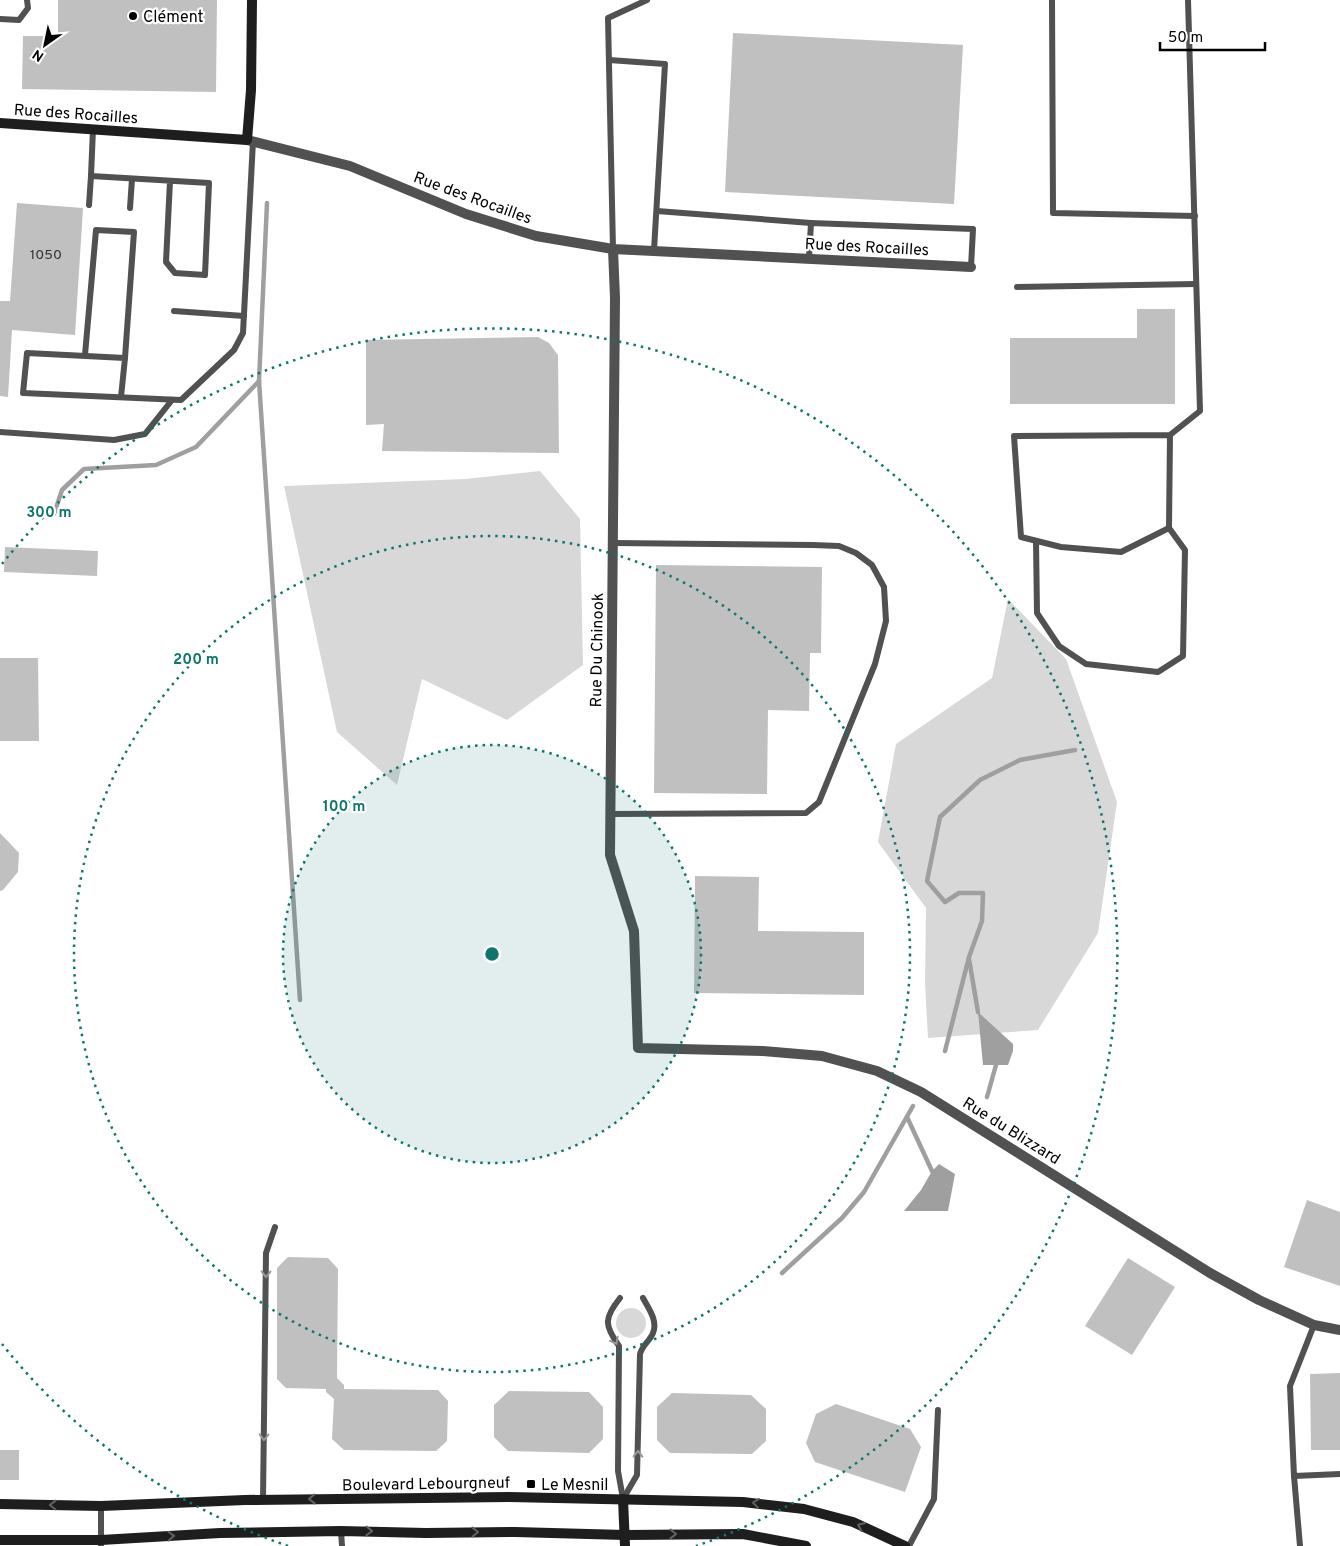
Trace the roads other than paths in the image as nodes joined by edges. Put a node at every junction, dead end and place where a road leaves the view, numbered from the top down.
1 (27, 0) edge
2 (252, 0) edge
3 (647, 0) edge
4 (1052, 0) edge
5 (1188, 0) edge
6 (0, 19) edge
7 (609, 60) junction
8 (0, 123) edge
9 (93, 129) junction
10 (250, 141) junction
11 (91, 176) junction
12 (132, 179) junction
13 (170, 181) junction
14 (89, 204) dead end
15 (130, 208) dead end
16 (657, 211) junction
17 (1195, 216) junction
18 (811, 223) junction
19 (613, 249) junction
20 (654, 250) junction
21 (808, 258) junction
22 (971, 267) joint
23 (1196, 284) junction
24 (1017, 287) dead end
25 (174, 311) dead end
26 (244, 316) junction
27 (85, 355) junction
28 (125, 358) junction
29 (122, 397) junction
30 (172, 400) junction
31 (0, 432) edge
32 (1170, 434) junction
33 (1169, 528) junction
34 (1036, 541) junction
35 (612, 543) junction
36 (610, 814) junction
37 (638, 1048) joint
38 (275, 1227) dead end
39 (620, 1298) dead end
40 (643, 1298) dead end
41 (1314, 1325) junction
42 (1340, 1330) edge
43 (938, 1410) dead end
44 (1340, 1474) edge
45 (1294, 1476) junction
46 (623, 1499) junction
47 (263, 1500) junction
48 (0, 1504) edge
49 (101, 1506) junction
50 (341, 1530) junction
51 (625, 1535) junction
52 (0, 1540) edge
53 (101, 1543) edge
54 (342, 1546) edge
55 (625, 1546) edge
56 (806, 1546) edge
57 (905, 1546) edge
58 (910, 1546) edge
59 (1300, 1546) edge

1 - 6 lane
2 - 10 main road
3 - 7 lane
4 - 17 lane
5 - 17 lane
7 - 16 lane
7 - 19 lane
8 - 9 main road, Rue des Rocailles
9 - 10 main road, Rue des Rocailles
9 - 11 lane
10 - 19 street, Rue des Rocailles
10 - 26 lane
11 - 12 lane
11 - 14 lane
12 - 13 lane
12 - 15 lane
13 - 13 lane
16 - 18 lane
16 - 20 lane
17 - 23 lane
18 - 21 lane
18 - 22 lane
19 - 20 street, Rue des Rocailles
19 - 35 street, Rue Du Chinook
20 - 21 street, Rue des Rocailles
21 - 22 street, Rue des Rocailles
23 - 24 lane
23 - 32 lane
25 - 26 lane
26 - 30 lane
27 - 28 lane
27 - 28 lane
27 - 29 lane
28 - 29 lane
29 - 30 lane
30 - 31 lane
32 - 33 lane
32 - 34 lane
33 - 34 lane
33 - 34 lane
35 - 36 street, Rue Du Chinook
35 - 36 lane
36 - 37 street, Rue Du Chinook
37 - 41 street, Rue du Blizzard
38 -> 47 lane
39 -> 46 lane
46 -> 40 lane
41 - 42 street, Rue du Blizzard
41 - 45 lane
43 - 58 lane
44 - 45 lane
45 - 59 lane
46 -> 47 main road, Boulevard Lebourgneuf
46 - 51 main road
57 -> 46 main road, Boulevard Lebourgneuf
47 - 49 main road, Boulevard Lebourgneuf
49 -> 48 main road, Boulevard Lebourgneuf
49 - 53 lane
50 -> 51 main road
53 -> 50 main road
50 - 54 lane
51 - 55 main road
51 -> 56 main road
52 - 53 main road

